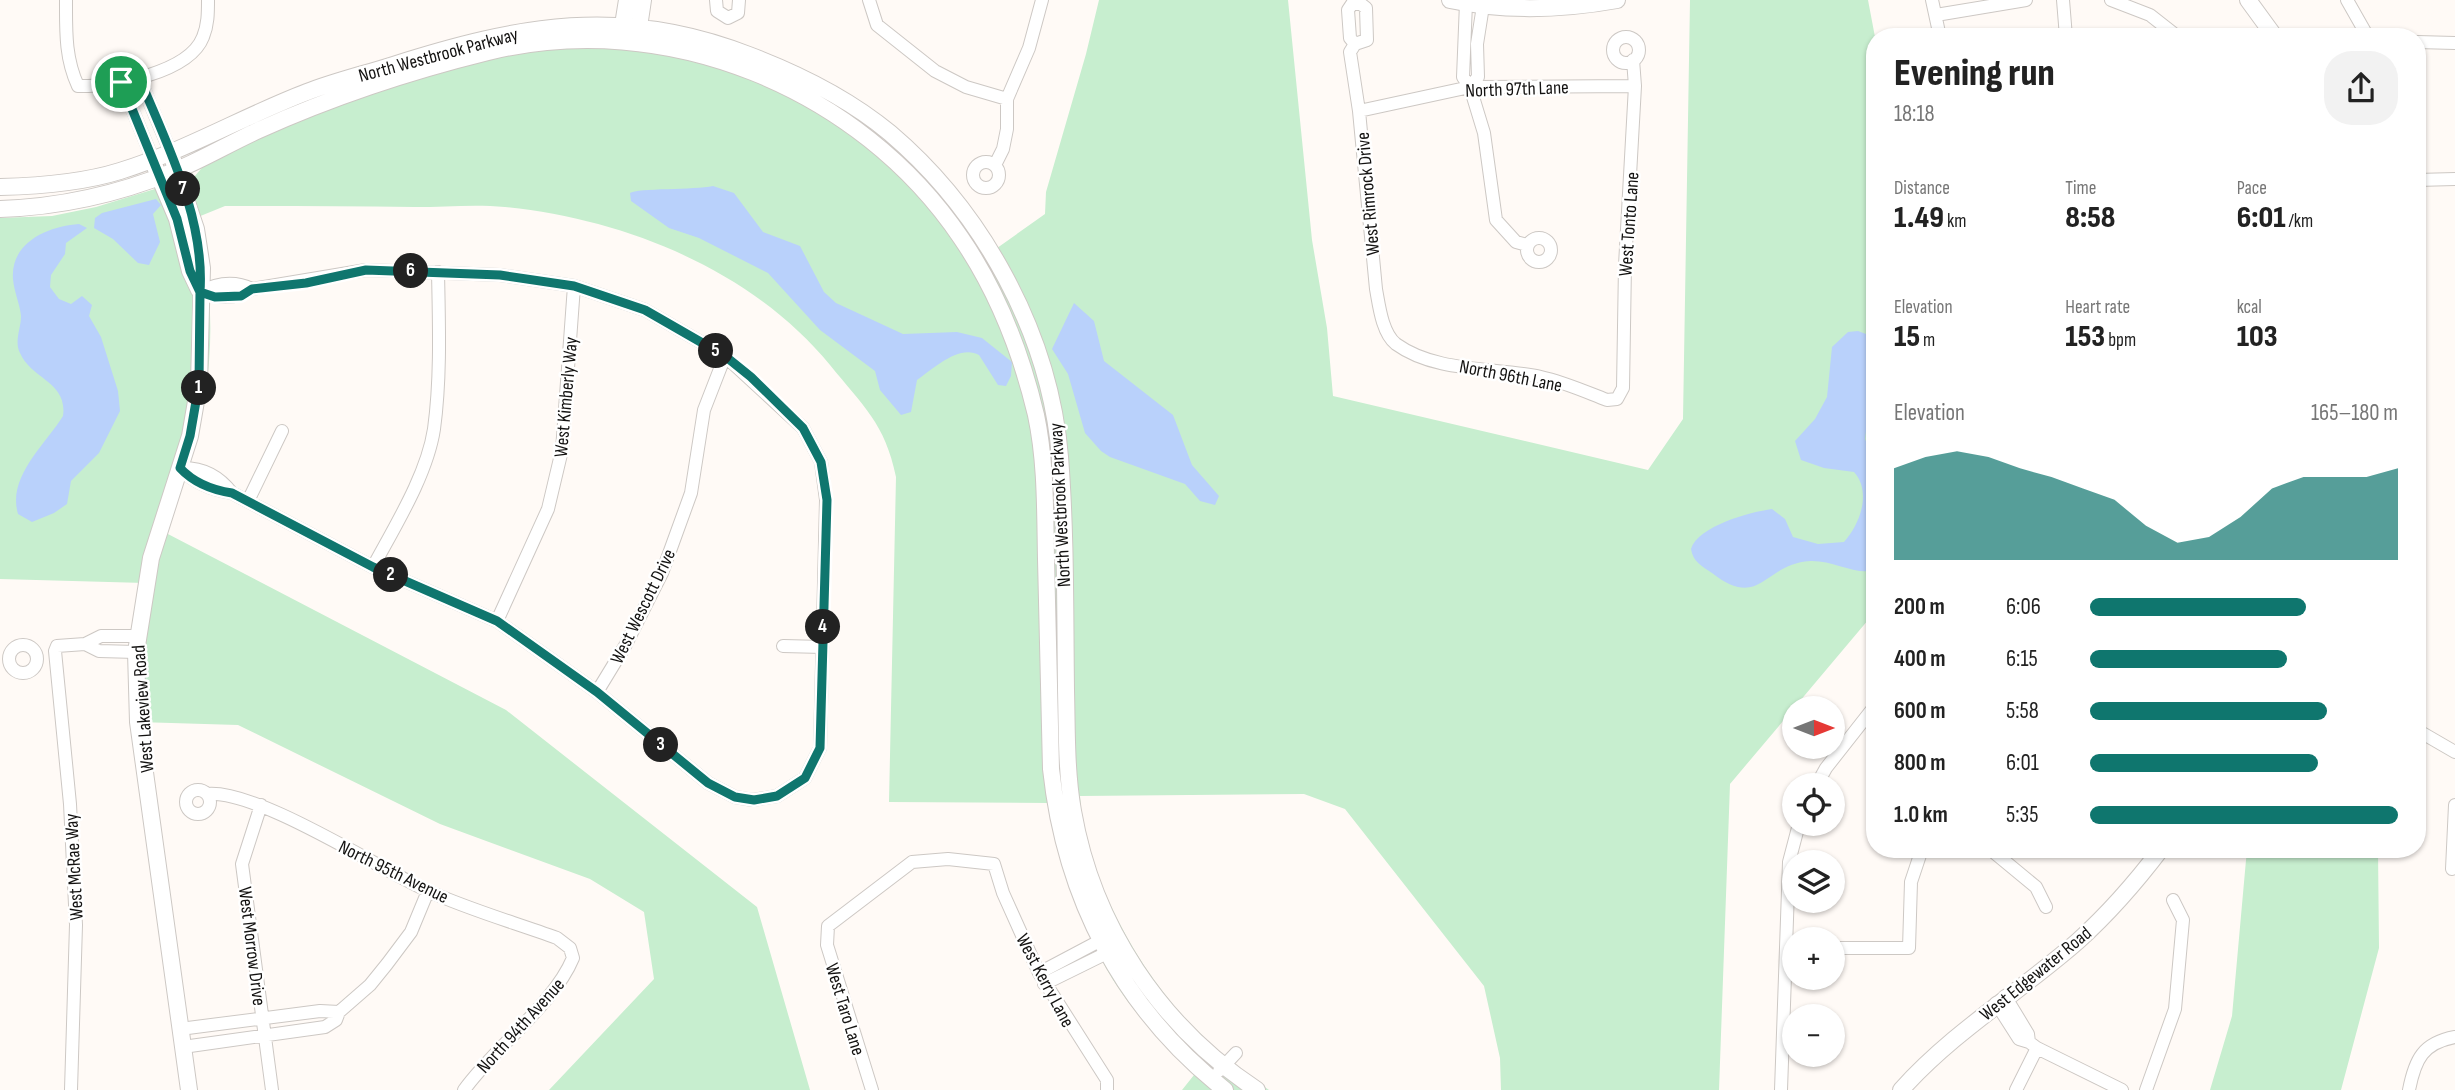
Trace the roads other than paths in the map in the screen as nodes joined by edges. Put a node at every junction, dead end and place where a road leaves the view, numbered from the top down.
1 (66, 0) edge
2 (208, 0) edge
3 (627, 0) edge
4 (643, 0) edge
5 (716, 0) edge
6 (739, 0) edge
7 (869, 0) edge
8 (1042, 0) edge
9 (1617, 0) edge
10 (1932, 0) edge
11 (2026, 0) edge
12 (2063, 0) edge
13 (2111, 0) edge
14 (2248, 0) edge
15 (2347, 0) edge
16 (1467, 3) edge
17 (1936, 15) junction
18 (1938, 28) edge
19 (2065, 28) edge
20 (2167, 28) edge
21 (2268, 28) edge
22 (2363, 28) edge
23 (631, 31) junction
24 (2426, 41) edge
25 (2455, 43) edge
26 (1355, 44) dead end
27 (1633, 60) dead end
28 (139, 77) junction
29 (121, 82) junction
30 (1635, 86) junction
31 (1470, 87) junction
32 (1007, 99) junction
33 (1359, 111) junction
34 (170, 152) junction
35 (153, 160) junction
36 (995, 165) dead end
37 (176, 170) junction
38 (159, 177) junction
39 (2455, 179) edge
40 (2426, 180) edge
41 (0, 187) edge
42 (0, 209) edge
43 (1527, 245) dead end
44 (438, 272) junction
45 (574, 286) junction
46 (200, 292) junction
47 (1394, 342) joint
48 (725, 356) junction
49 (1623, 388) joint
50 (282, 431) dead end
51 (180, 468) junction
52 (248, 500) junction
53 (373, 567) junction
54 (1046, 569) junction
55 (1064, 569) junction
56 (497, 621) junction
57 (136, 644) junction
58 (783, 646) dead end
59 (823, 647) junction
60 (56, 652) junction
61 (37, 658) dead end
62 (597, 692) junction
63 (1049, 705) junction
64 (1067, 706) junction
65 (1866, 717) edge
66 (2426, 735) edge
67 (2455, 752) edge
68 (1823, 773) edge
69 (207, 794) dead end
70 (2455, 804) edge
71 (261, 805) junction
72 (1073, 811) junction
73 (1056, 814) junction
74 (1797, 836) edge
75 (1919, 858) edge
76 (2001, 858) edge
77 (2154, 858) edge
78 (994, 864) joint
79 (2452, 869) dead end
80 (428, 891) junction
81 (2174, 900) dead end
82 (2046, 907) dead end
83 (1790, 927) edge
84 (1110, 944) junction
85 (1845, 948) edge
86 (573, 958) joint
87 (1042, 979) junction
88 (1787, 990) edge
89 (2001, 1000) junction
90 (339, 1012) junction
91 (263, 1019) junction
92 (180, 1029) junction
93 (265, 1037) junction
94 (2455, 1037) edge
95 (2031, 1041) junction
96 (183, 1047) junction
97 (1236, 1053) dead end
98 (1223, 1066) junction
99 (1218, 1085) edge
100 (71, 1090) edge
101 (189, 1090) edge
102 (272, 1090) edge
103 (464, 1090) edge
104 (872, 1090) edge
105 (1107, 1090) edge
106 (1258, 1090) edge
107 (1780, 1090) edge
108 (1901, 1090) edge
109 (2016, 1090) edge
110 (2122, 1090) edge
111 (2146, 1090) edge
112 (2409, 1090) edge

1 - 29 street
2 - 28 street
3 - 23 street
4 - 23 street
5 - 6 street
7 - 32 street
8 - 32 street
9 - 16 street
10 - 17 street
11 - 17 street
12 - 19 street
13 - 20 street
14 - 21 street
15 - 22 street
16 - 31 street
17 - 18 street
23 - 34 street, North Westbrook Parkway
23 - 37 street, North Westbrook Parkway
23 - 54 street, North Westbrook Parkway
23 - 55 street, North Westbrook Parkway
24 - 25 street
26 - 33 street, West Rimrock Drive
27 - 30 street, West Tonto Lane
28 - 29 street
28 - 34 street, West Lakeview Road
29 - 35 street, West Lakeview Road
30 - 31 street, North 97th Lane
30 - 49 street, West Tonto Lane
31 - 33 street, North 97th Lane
31 - 43 street
32 - 36 street
33 - 47 street, West Rimrock Drive
34 - 35 street, North Westbrook Parkway
34 - 37 street, West Lakeview Road
35 - 38 street, West Lakeview Road
35 - 41 street, North Westbrook Parkway
37 - 38 street, North Westbrook Parkway
37 - 46 street, West Lakeview Road
38 - 42 street, North Westbrook Parkway
38 - 46 street, West Lakeview Road
39 - 40 street
44 - 45 street
44 - 46 street
44 - 53 street
45 - 48 street
45 - 56 street, West Kimberly Way
46 - 51 street, West Lakeview Road
47 - 49 street, North 96th Lane
48 - 59 street
48 - 62 street, West Wescott Drive
50 - 52 street
51 - 52 street
51 - 57 street, West Lakeview Road
52 - 53 street
53 - 56 street
54 - 55 street
54 - 63 street, North Westbrook Parkway
55 - 64 street, North Westbrook Parkway
56 - 62 street
57 - 60 street
57 - 92 street, West Lakeview Road
58 - 59 street
59 - 62 street
60 - 61 street
60 - 100 street, West McRae Way
63 - 64 street
63 - 73 street, North Westbrook Parkway
64 - 72 street, North Westbrook Parkway
65 - 68 street
66 - 67 street
69 - 71 street, North 95th Avenue
70 - 79 street
71 - 80 street, North 95th Avenue
71 - 91 street, West Morrow Drive
72 - 73 street
72 - 84 street, North Westbrook Parkway
73 - 84 street, North Westbrook Parkway
74 - 83 street
75 - 85 street
76 - 82 street
77 - 89 street, West Edgewater Road
78 - 87 street, West Kerry Lane
78 - 104 street, West Taro Lane
80 - 86 street, North 95th Avenue
80 - 90 street
81 - 111 street
84 - 87 street
84 - 98 street, North Westbrook Parkway
84 - 99 street, North Westbrook Parkway
86 - 103 street, North 94th Avenue
87 - 105 street, West Kerry Lane
88 - 107 street
89 - 95 street
89 - 108 street, West Edgewater Road
90 - 91 street
90 - 93 street
91 - 92 street
91 - 93 street, West Morrow Drive
92 - 96 street, West Lakeview Road
93 - 96 street
93 - 102 street, West Morrow Drive
94 - 112 street
95 - 109 street
95 - 110 street
96 - 101 street, West Lakeview Road
97 - 98 street
98 - 99 street
98 - 106 street, North Westbrook Parkway

